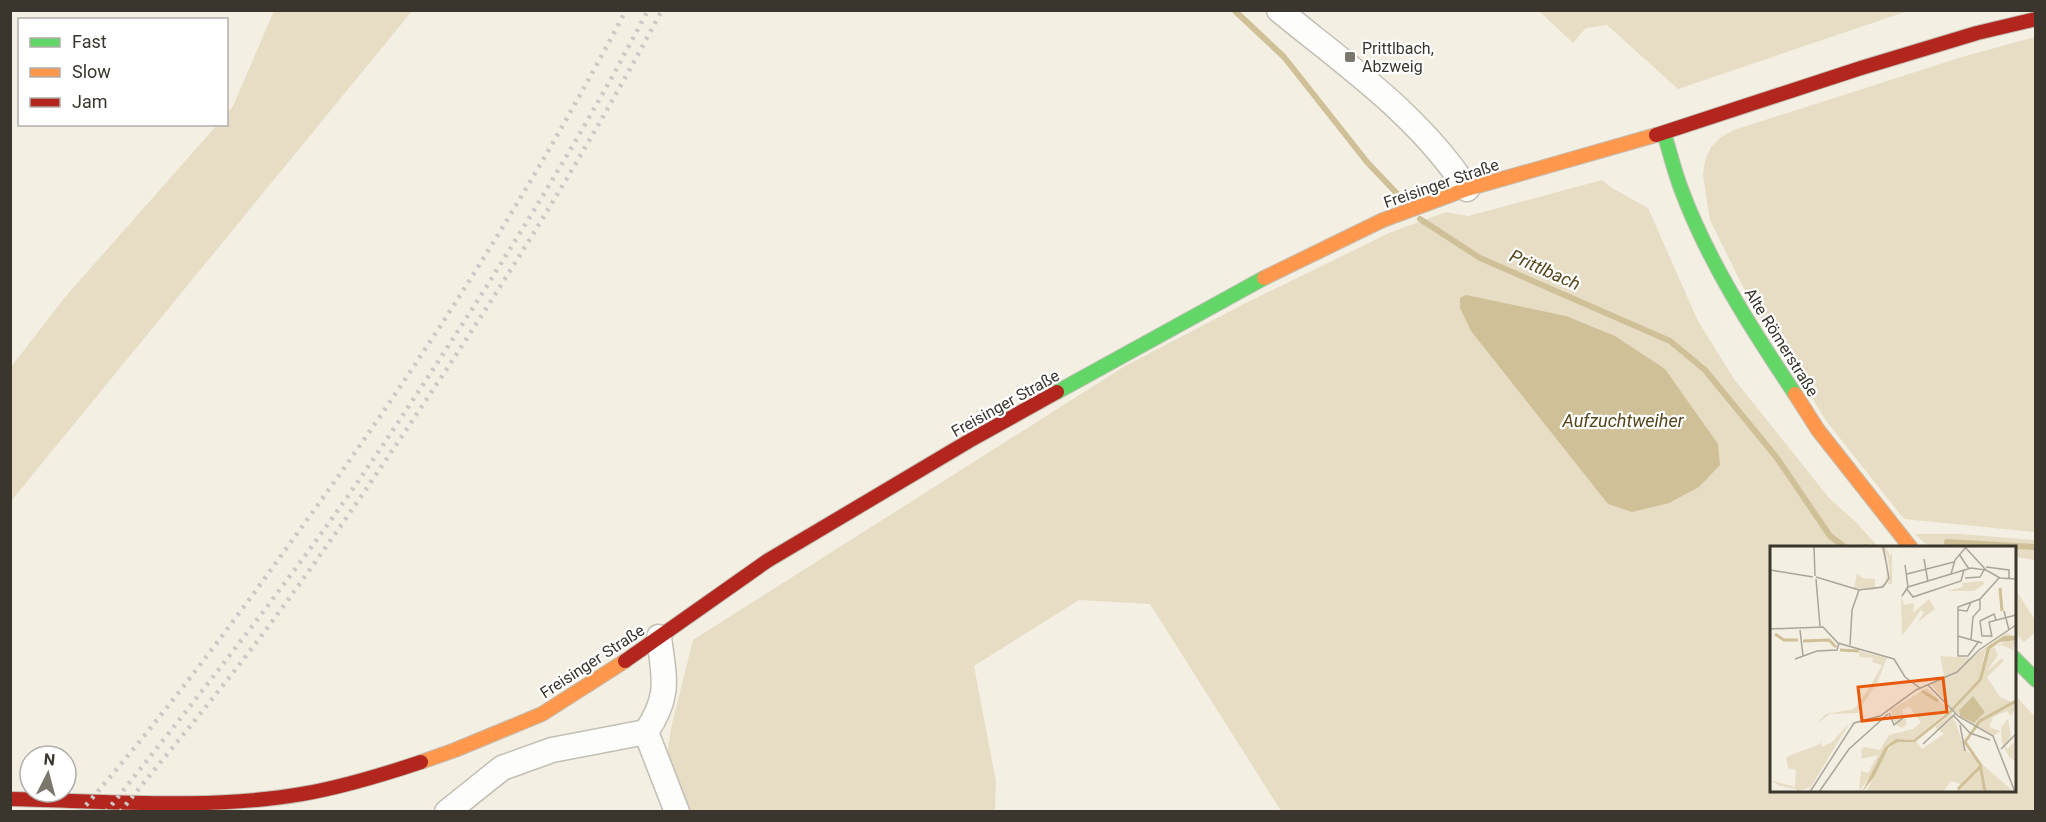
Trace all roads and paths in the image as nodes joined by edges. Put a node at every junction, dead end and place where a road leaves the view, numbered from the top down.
1 (1279, 10) edge
2 (2036, 19) edge
3 (1664, 133) junction
4 (1467, 189) junction
5 (1909, 546) edge
6 (659, 637) junction
7 (2016, 660) edge
8 (2036, 680) edge
9 (646, 732) junction
10 (10, 799) edge
11 (447, 812) edge
12 (677, 812) edge

1 - 4 street
2 - 3 main road, Freisinger Straße
3 - 4 main road, Freisinger Straße
3 - 5 main road, Alte Römerstraße
4 - 6 main road, Freisinger Straße
6 - 9 street
6 - 10 main road, Freisinger Straße
7 - 8 main road
9 - 11 street
9 - 12 street

